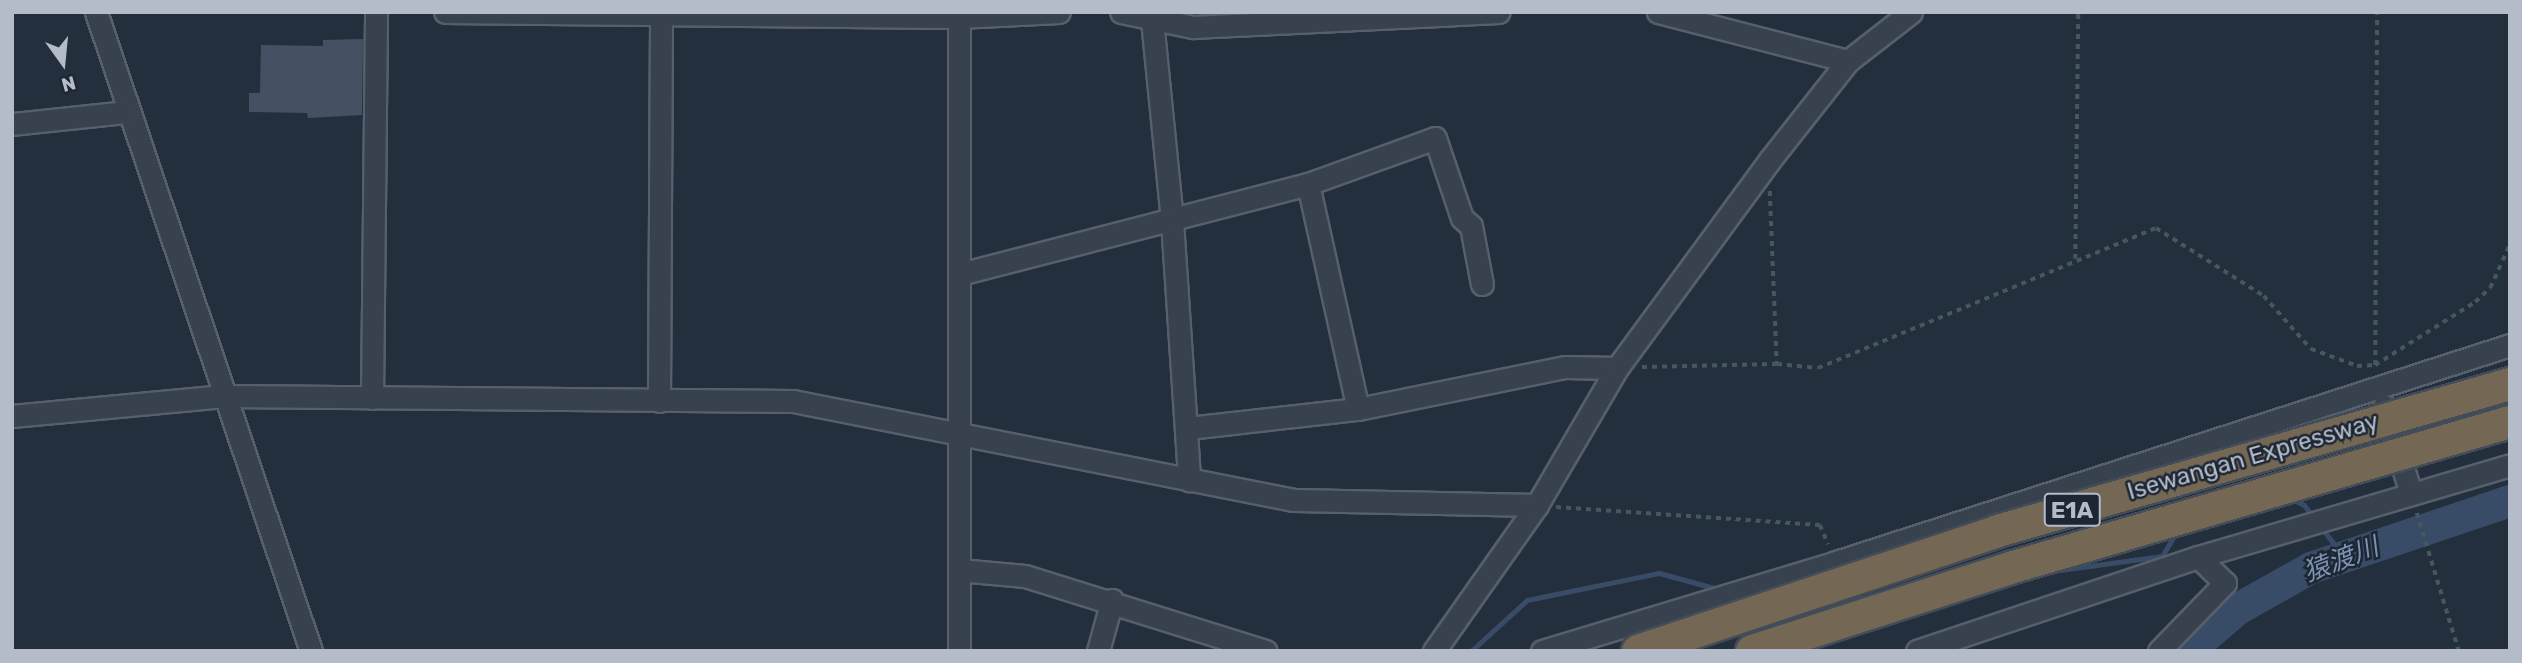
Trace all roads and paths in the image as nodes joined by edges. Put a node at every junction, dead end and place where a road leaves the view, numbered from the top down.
1 (96, 12) edge
2 (376, 12) edge
3 (445, 12) edge
4 (1059, 12) edge
5 (1121, 12) edge
6 (1499, 12) edge
7 (1658, 12) edge
8 (1912, 12) edge
9 (2078, 12) edge
10 (2377, 12) edge
11 (740, 14) edge
12 (959, 14) edge
13 (661, 15) junction
14 (1152, 20) junction
15 (1848, 61) junction
16 (126, 112) junction
17 (12, 124) edge
18 (1769, 160) junction
19 (1308, 184) junction
20 (1172, 221) junction
21 (2510, 244) edge
22 (2075, 259) junction
23 (960, 274) junction
24 (1482, 284) dead end
25 (2510, 345) edge
26 (1777, 364) junction
27 (2375, 365) junction
28 (1617, 368) junction
29 (2510, 384) edge
30 (2379, 388) junction
31 (224, 396) junction
32 (372, 398) junction
33 (659, 401) junction
34 (1358, 409) junction
35 (12, 416) edge
36 (2510, 422) edge
37 (1188, 428) junction
38 (961, 437) junction
39 (2510, 466) edge
40 (1189, 480) junction
41 (2411, 494) junction
42 (1537, 505) junction
43 (2420, 520) dead end
44 (2198, 557) junction
45 (1836, 562) junction
46 (959, 570) junction
47 (1112, 600) junction
48 (311, 651) edge
49 (959, 651) edge
50 (1098, 651) edge
51 (1266, 651) edge
52 (1434, 651) edge
53 (1542, 651) edge
54 (1638, 651) edge
55 (1752, 651) edge
56 (1917, 651) edge
57 (2159, 651) edge
58 (2459, 651) edge

1 - 16 street
2 - 32 street
3 - 13 street
4 - 12 street
5 - 14 street
6 - 14 street
7 - 15 street
8 - 15 street
9 - 22 path
10 - 27 path
11 - 12 street
11 - 13 street
12 - 23 street
13 - 33 street
14 - 20 street
15 - 18 street
16 - 17 street
16 - 31 street
18 - 26 path
18 - 28 street
19 - 20 street
19 - 24 street
19 - 34 street
20 - 23 street
20 - 37 street
21 - 27 path
22 - 26 path
22 - 27 path
23 - 38 street
25 - 30 street
26 - 28 path
27 - 30 path
28 - 34 street
28 - 42 street
29 - 54 highway, Isewangan Expressway / E1A, bridge
30 - 41 street
30 - 45 street
31 - 32 street
31 - 35 street
31 - 48 street
32 - 33 street
33 - 38 street
34 - 37 street
36 - 55 highway, Isewangan Expressway / E1A, bridge
37 - 40 street
38 - 40 street
38 - 46 street
39 - 41 street
40 - 42 street
41 - 44 street
42 - 45 path
42 - 52 street
43 - 58 path
44 - 56 street
44 - 57 street
45 - 53 street
46 - 47 street
46 - 49 street
47 - 50 street
47 - 51 street

